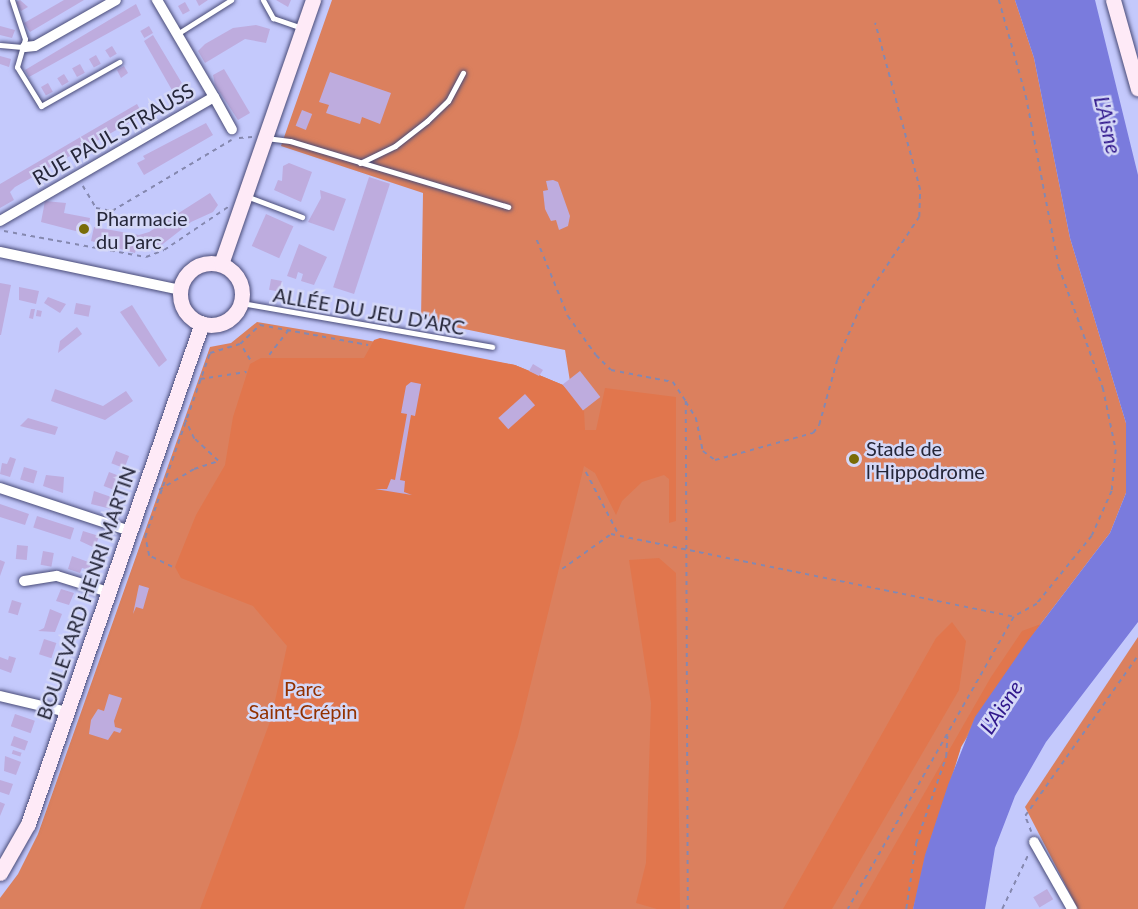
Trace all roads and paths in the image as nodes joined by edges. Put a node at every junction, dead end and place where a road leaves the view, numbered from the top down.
1 (12, 0) edge
2 (116, 0) edge
3 (157, 0) edge
4 (231, 0) edge
5 (263, 0) edge
6 (313, 0) edge
7 (999, 0) edge
8 (1113, 0) edge
9 (875, 23) dead end
10 (303, 29) junction
11 (177, 34) junction
12 (0, 45) edge
13 (25, 47) junction
14 (119, 62) dead end
15 (463, 73) dead end
16 (1138, 89) edge
17 (213, 98) junction
18 (231, 129) dead end
19 (264, 138) junction
20 (360, 163) junction
21 (76, 175) junction
22 (244, 196) junction
23 (508, 207) dead end
24 (239, 211) junction
25 (302, 217) dead end
26 (0, 221) edge
27 (0, 230) edge
28 (537, 240) dead end
29 (0, 252) edge
30 (221, 264) junction
31 (180, 290) junction
32 (241, 303) junction
33 (202, 323) junction
34 (289, 331) junction
35 (240, 344) junction
36 (368, 345) dead end
37 (492, 348) dead end
38 (268, 355) dead end
39 (250, 360) dead end
40 (246, 372) dead end
41 (200, 380) junction
42 (686, 401) junction
43 (184, 419) junction
44 (586, 472) dead end
45 (0, 488) edge
46 (159, 490) junction
47 (130, 531) junction
48 (619, 535) junction
49 (684, 549) junction
50 (172, 567) dead end
51 (562, 569) dead end
52 (24, 581) dead end
53 (108, 592) junction
54 (1014, 617) junction
55 (1138, 655) edge
56 (0, 696) edge
57 (67, 712) junction
58 (947, 735) junction
59 (1034, 842) junction
60 (0, 873) edge
61 (688, 909) edge
62 (848, 909) edge
63 (906, 909) edge
64 (1002, 909) edge
65 (1072, 909) edge

1 - 13 lane
2 - 13 street
3 - 11 street, RUE PAUL STRAUSS
4 - 11 lane
5 - 10 lane
6 - 10 street
7 - 54 path
8 - 16 street
9 - 42 path
10 - 19 street
11 - 17 street, RUE PAUL STRAUSS
12 - 13 lane
13 - 14 lane
15 - 20 lane
17 - 18 street, RUE PAUL STRAUSS
17 - 21 street, RUE PAUL STRAUSS
19 - 20 lane
19 - 21 path
19 - 22 street
20 - 23 lane
21 - 26 street, RUE PAUL STRAUSS
22 - 24 street
22 - 25 lane
24 - 27 path
24 - 30 street
28 - 42 path
29 - 31 street
30 - 31 street
30 - 32 street
31 - 33 street
32 - 33 street
32 - 37 lane, ALLÉE DU JEU D'ARC
33 - 47 street, BOULEVARD HENRI MARTIN
34 - 35 path
34 - 36 path
34 - 38 path
35 - 39 path
35 - 41 path
40 - 41 path
41 - 43 path
42 - 49 path
43 - 46 path
43 - 46 path
44 - 48 path
45 - 47 street
46 - 50 path
47 - 53 street, BOULEVARD HENRI MARTIN
48 - 49 path
48 - 51 path
49 - 54 path
49 - 61 path
52 - 53 street
53 - 57 street, BOULEVARD HENRI MARTIN
54 - 58 path
55 - 59 path
56 - 57 street
57 - 60 street, BOULEVARD HENRI MARTIN
58 - 62 path
58 - 63 path
59 - 64 path
59 - 65 street

